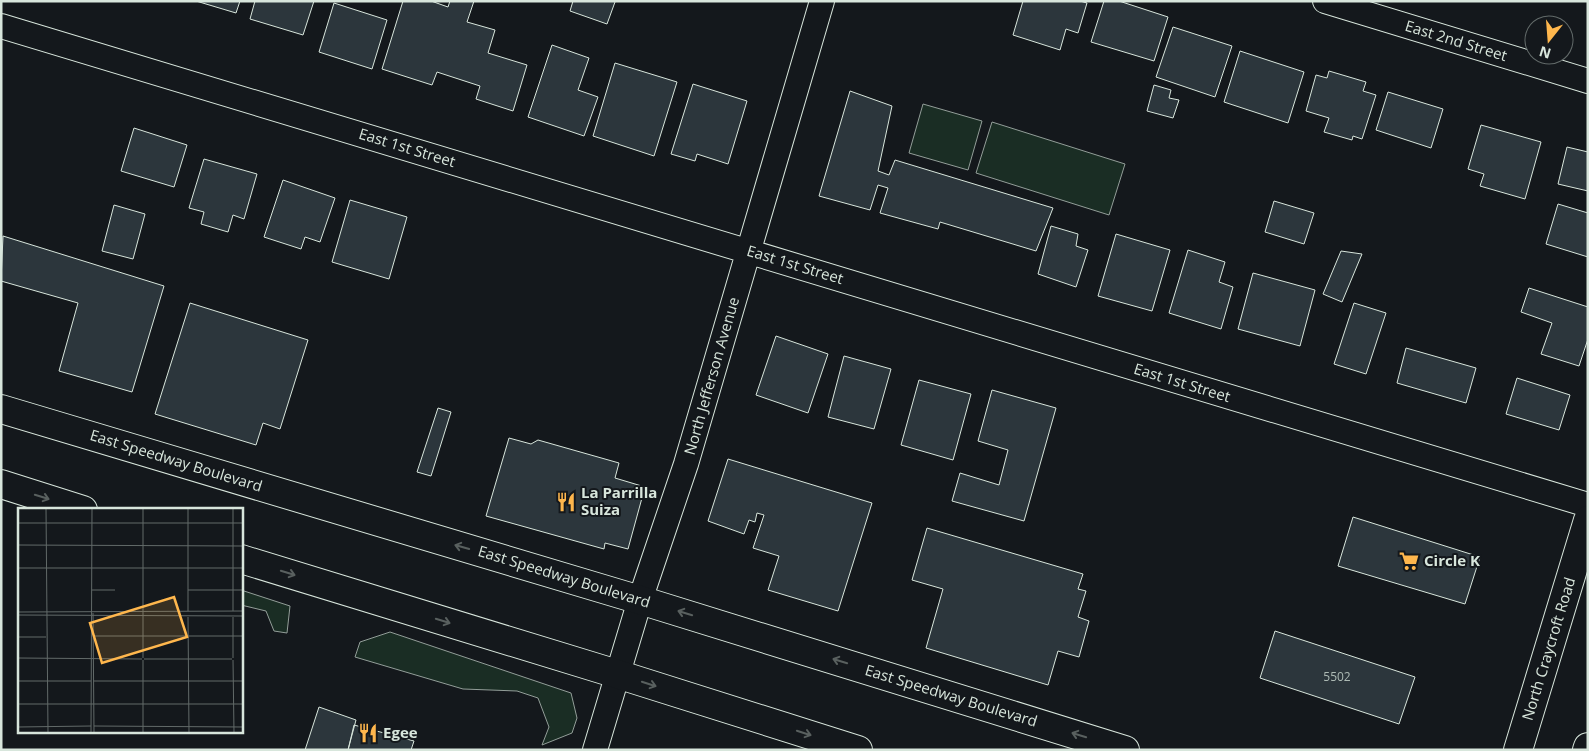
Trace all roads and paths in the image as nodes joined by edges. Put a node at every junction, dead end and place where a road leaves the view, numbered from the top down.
1 (822, 1) edge
2 (1325, 1) edge
3 (1, 26) edge
4 (1588, 81) edge
5 (749, 251) junction
6 (1, 409) edge
7 (1, 484) edge
8 (1588, 505) edge
9 (77, 508) edge
10 (1588, 520) edge
11 (242, 559) edge
12 (640, 600) junction
13 (617, 674) junction
14 (595, 750) edge
15 (858, 750) edge
16 (1125, 750) edge
17 (1518, 750) edge

1 - 5 street, North Jefferson Avenue
2 - 4 street, East 2nd Street
3 - 5 street, East 1st Street
5 - 8 street, East 1st Street
5 - 12 street, North Jefferson Avenue
12 -> 6 main road, East Speedway Boulevard
7 -> 9 main road
10 - 17 main road, North Craycroft Road
11 -> 13 main road
12 - 13 street, North Jefferson Avenue
16 -> 12 main road, East Speedway Boulevard
13 - 14 street, North Jefferson Avenue
13 -> 15 main road

